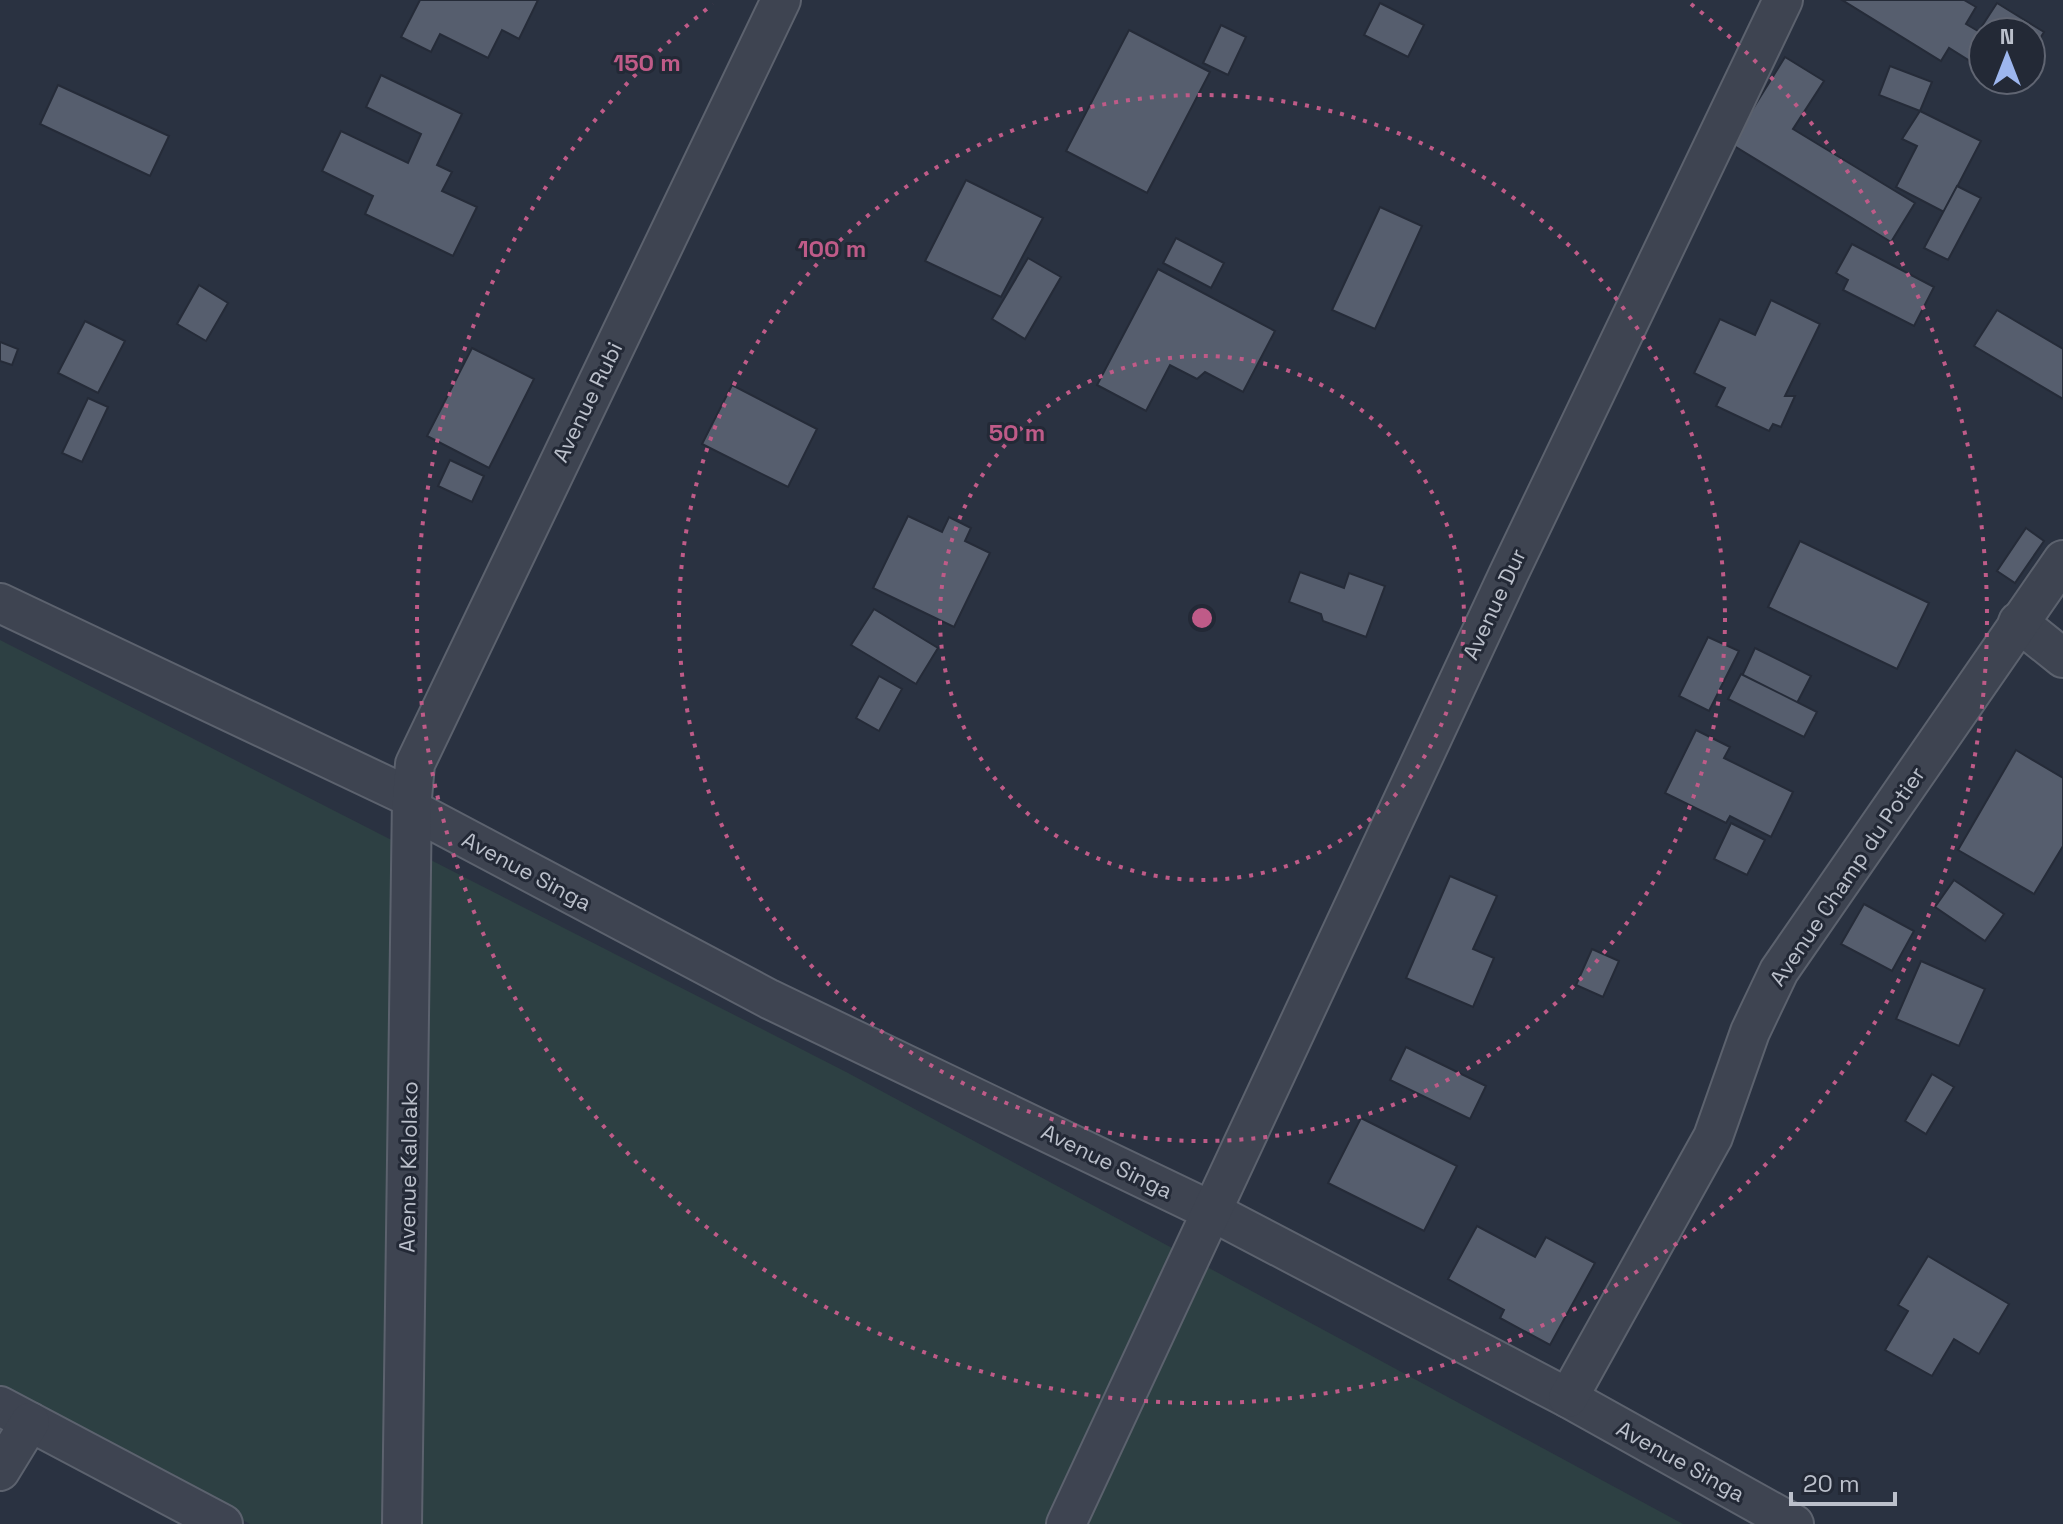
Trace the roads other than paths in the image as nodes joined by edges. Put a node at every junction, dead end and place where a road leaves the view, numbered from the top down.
1 (781, 0) edge
2 (1783, 0) edge
3 (2063, 560) edge
4 (0, 603) edge
5 (2018, 622) junction
6 (2063, 658) edge
7 (412, 804) junction
8 (1211, 1211) junction
9 (1568, 1398) junction
10 (15, 1414) edge
11 (0, 1471) edge
12 (223, 1524) edge
13 (402, 1524) edge
14 (1066, 1524) edge
15 (1794, 1524) edge

1 - 7 street, Avenue Rubi
2 - 8 street, Avenue Dur
3 - 5 street, Avenue Champ du Potier
4 - 7 street, Avenue Singa
5 - 6 street
5 - 9 street, Avenue Champ du Potier
7 - 8 street, Avenue Singa
7 - 13 street, Avenue Kalolako
8 - 9 street, Avenue Singa
8 - 14 street, Avenue Dur
9 - 15 street, Avenue Singa
10 - 11 street
10 - 12 street

